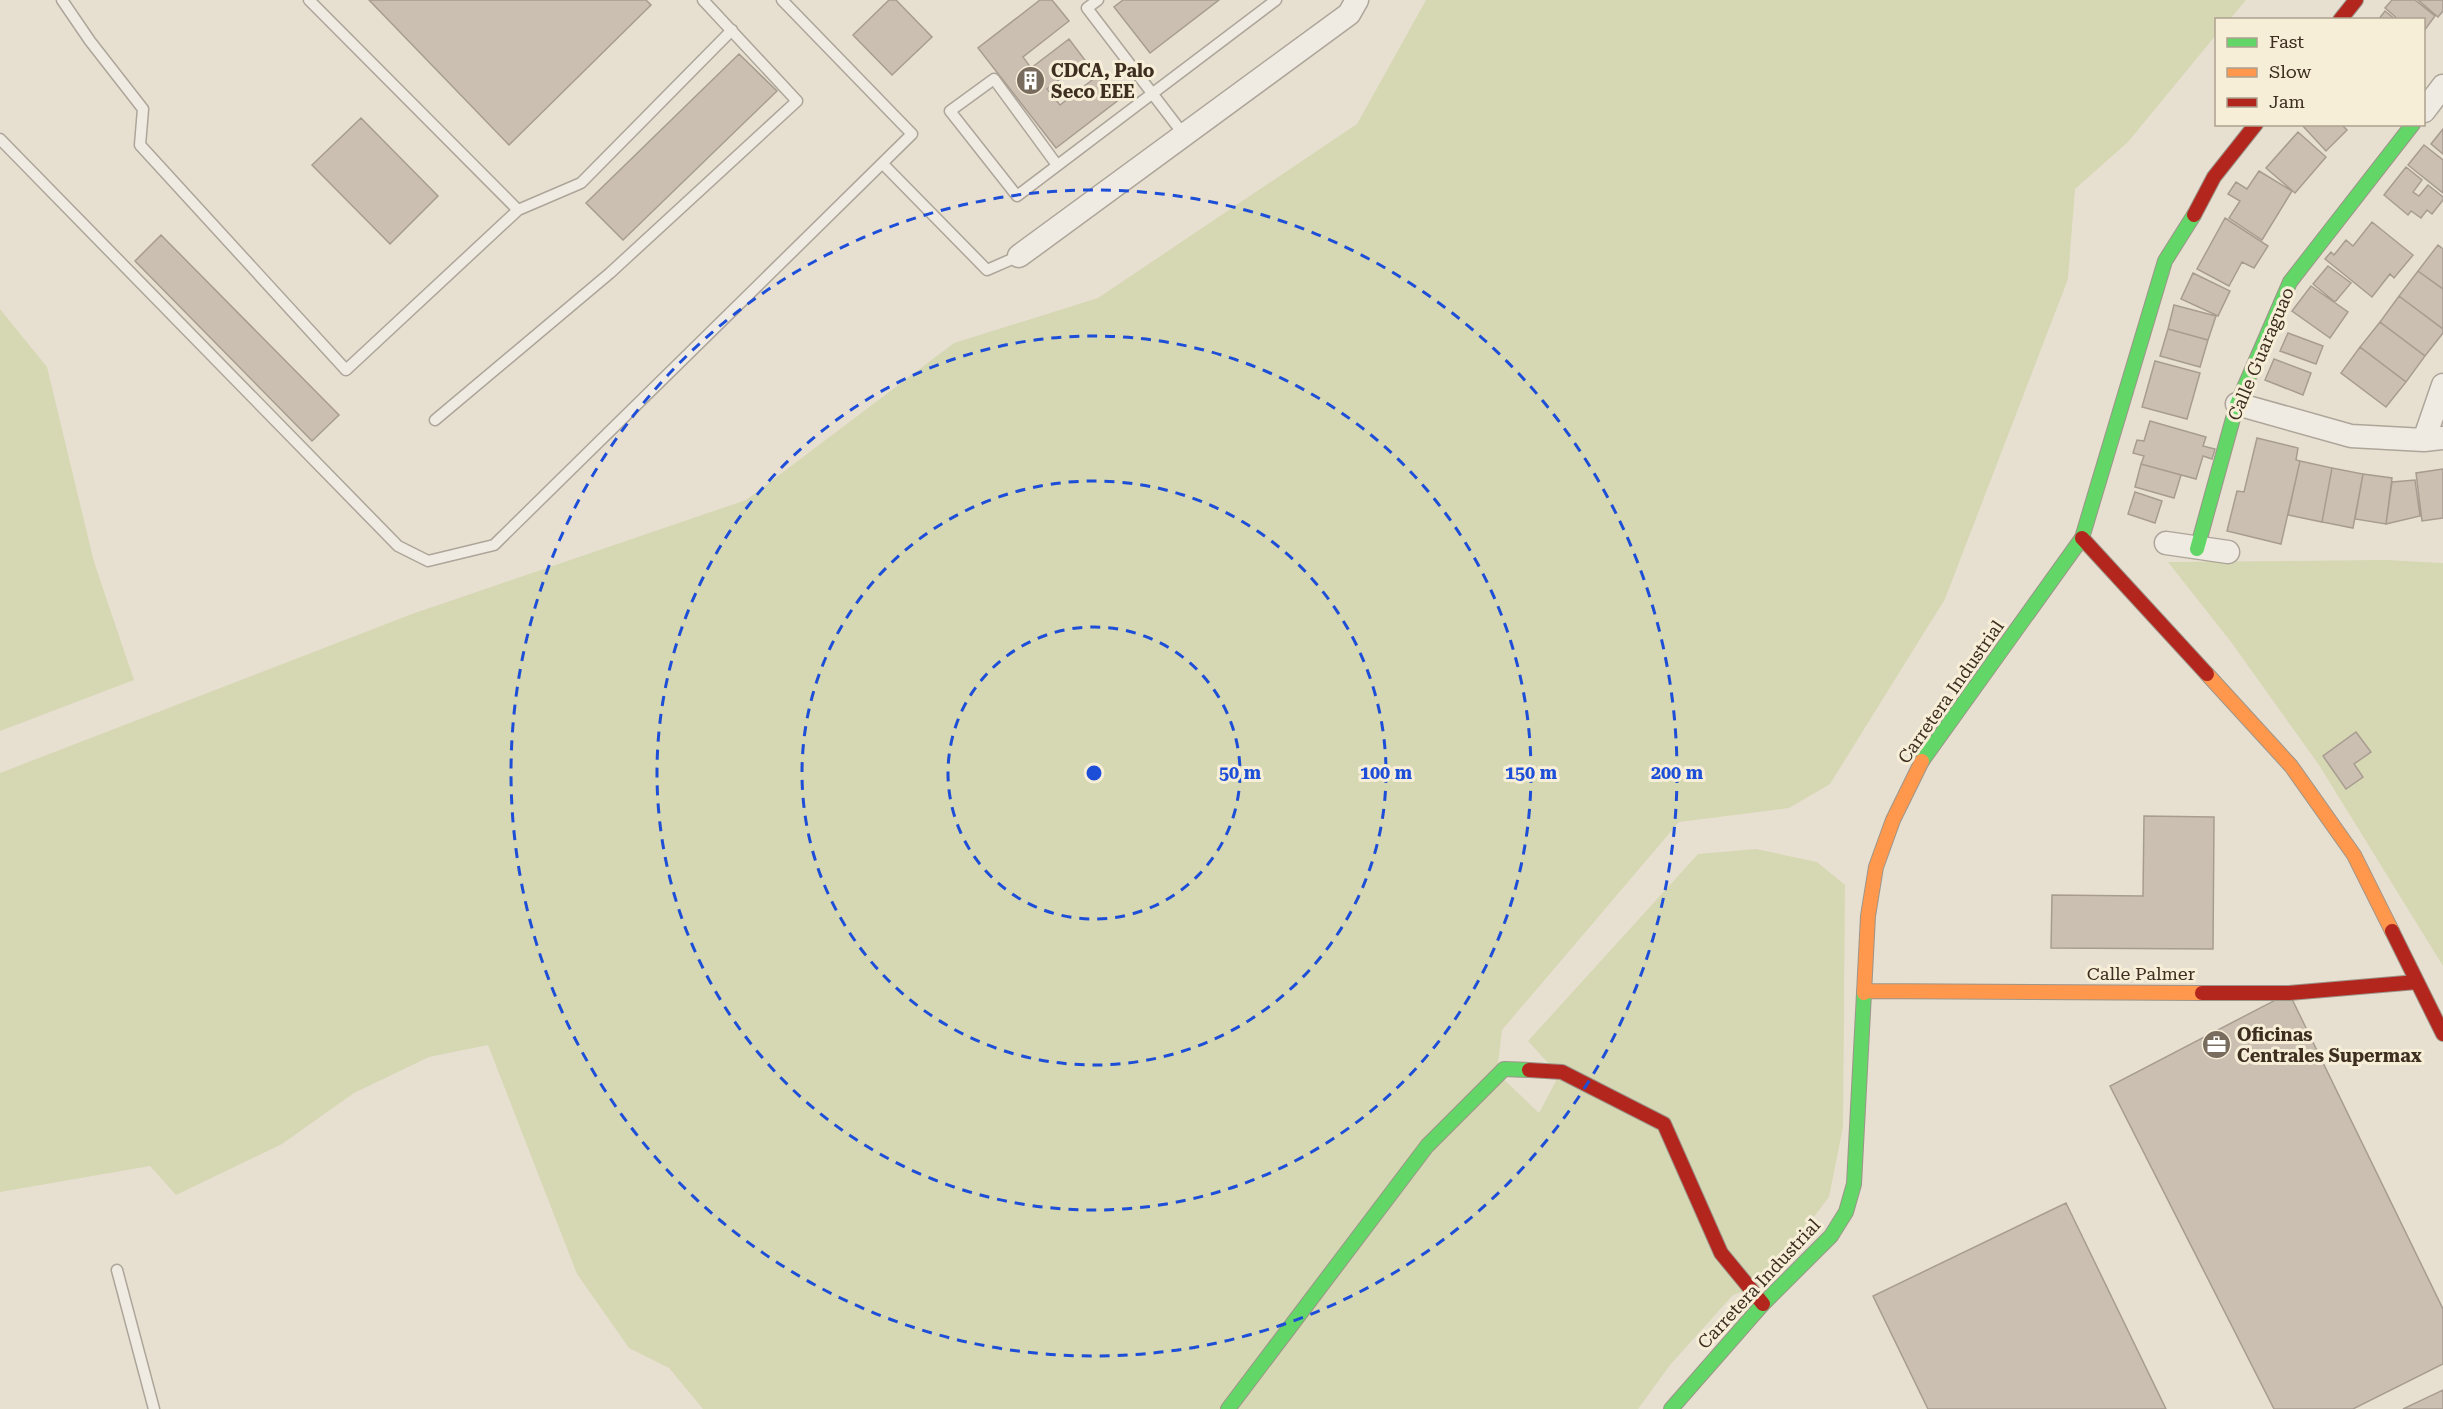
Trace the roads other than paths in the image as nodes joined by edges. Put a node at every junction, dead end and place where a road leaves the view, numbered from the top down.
1 (62, 0) edge
2 (309, 0) edge
3 (703, 0) edge
4 (782, 0) edge
5 (1098, 0) edge
6 (1275, 0) edge
7 (1357, 0) edge
8 (2356, 0) edge
9 (2342, 18) edge
10 (732, 30) junction
11 (2443, 86) edge
12 (1151, 94) junction
13 (2425, 110) edge
14 (2254, 126) edge
15 (2411, 126) edge
16 (1184, 135) junction
17 (0, 139) edge
18 (883, 164) junction
19 (1058, 165) junction
20 (518, 210) junction
21 (1019, 256) joint
22 (2443, 385) edge
23 (2237, 404) junction
24 (435, 420) dead end
25 (2433, 439) edge
26 (2082, 538) junction
27 (2166, 543) dead end
28 (2197, 549) junction
29 (2228, 552) dead end
30 (2417, 982) junction
31 (1865, 991) junction
32 (2443, 1034) edge
33 (117, 1270) dead end
34 (1763, 1304) junction
35 (154, 1409) edge
36 (1228, 1409) edge
37 (1671, 1409) edge

1 - 20 lane
2 - 20 lane
3 - 10 lane
4 - 18 lane
5 - 12 lane
6 - 12 lane
7 - 16 street
8 - 9 street
10 - 20 lane
10 - 24 lane
11 - 13 street
12 - 16 lane
12 - 19 lane
14 - 26 street, Carretera Industrial
15 - 23 street, Calle Guaraguao
16 - 21 street
17 - 18 lane
18 - 21 lane
19 - 19 lane
22 - 25 street
23 - 25 street
23 - 28 street, Calle Guaraguao
26 - 30 street
26 - 31 street, Carretera Industrial
27 - 28 street
28 - 29 street
30 - 31 street, Calle Palmer
30 - 32 street
31 - 34 street, Carretera Industrial
33 - 35 lane
34 - 36 street
34 - 37 street, Carretera Industrial

